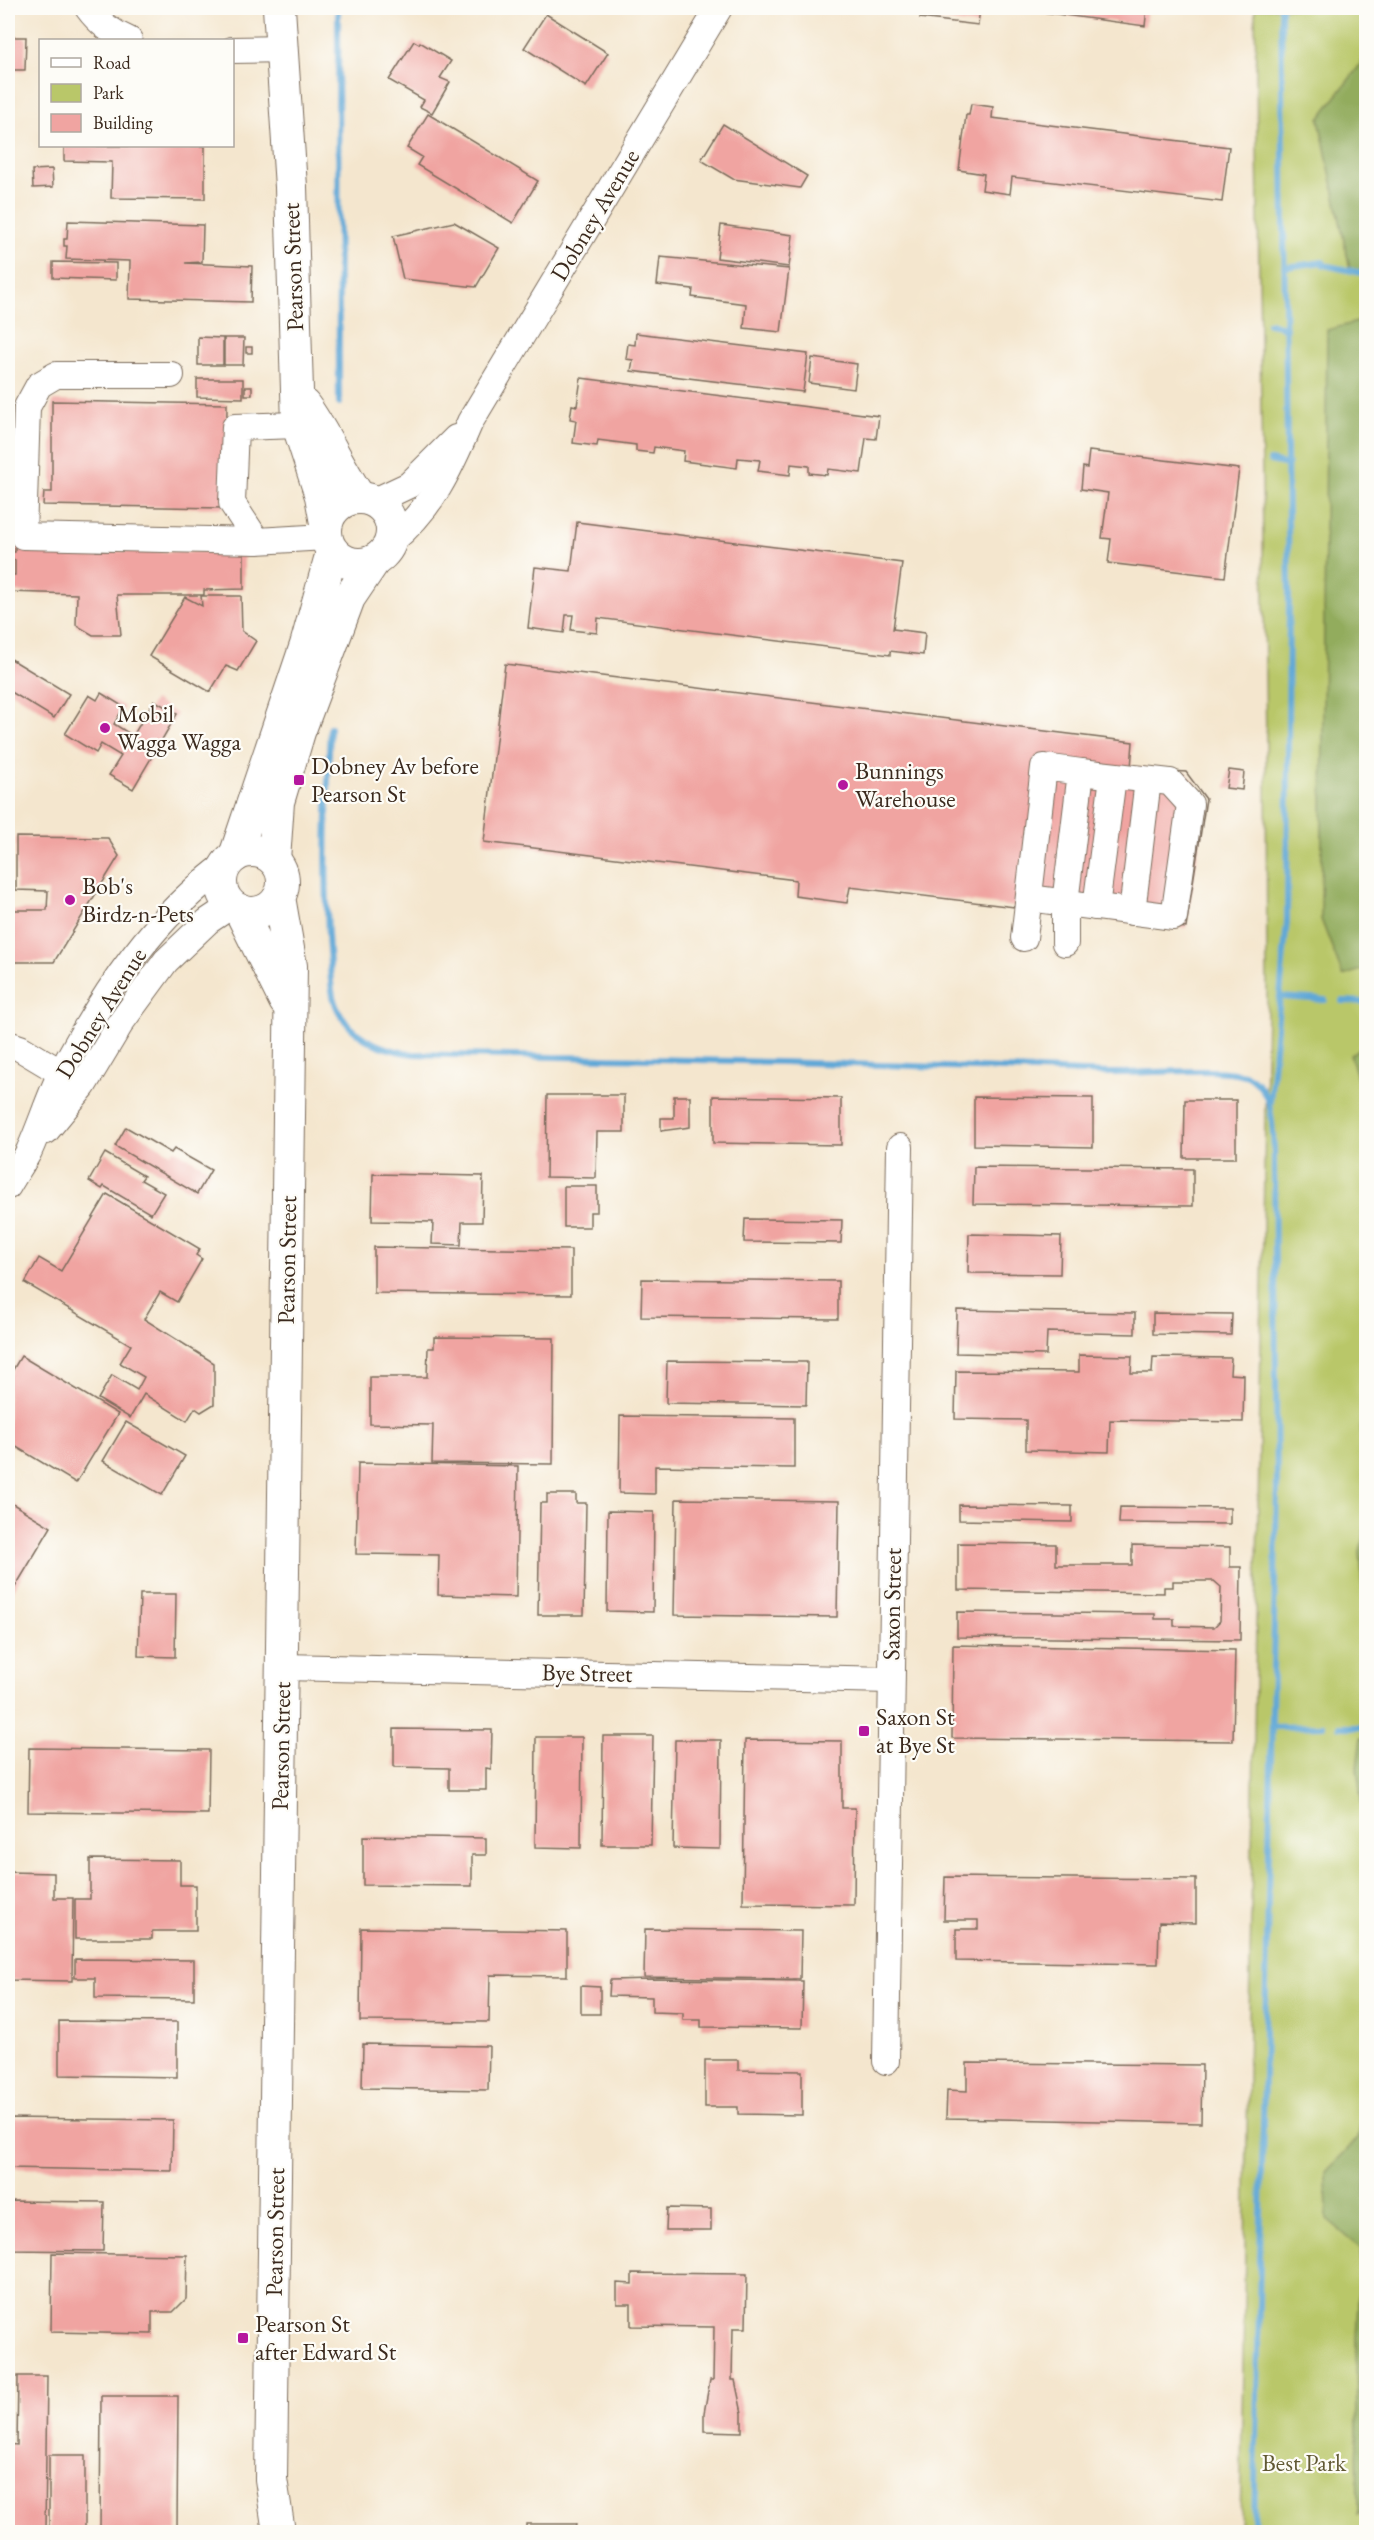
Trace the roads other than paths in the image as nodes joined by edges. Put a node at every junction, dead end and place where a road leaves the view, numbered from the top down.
1 (88, 8) edge
2 (279, 8) edge
3 (719, 8) edge
4 (127, 39) edge
5 (283, 49) junction
6 (234, 50) edge
7 (171, 375) dead end
8 (298, 411) junction
9 (470, 422) junction
10 (368, 499) junction
11 (328, 537) junction
12 (257, 541) junction
13 (382, 551) junction
14 (1081, 772) junction
15 (1113, 777) junction
16 (1149, 780) junction
17 (231, 859) junction
18 (273, 860) junction
19 (279, 897) junction
20 (1029, 898) junction
21 (1065, 903) junction
22 (1096, 907) junction
23 (236, 908) junction
24 (1132, 912) junction
25 (1024, 938) dead end
26 (1065, 943) dead end
27 (290, 1013) junction
28 (8, 1044) edge
29 (62, 1072) junction
30 (83, 1086) junction
31 (900, 1147) dead end
32 (28, 1152) junction
33 (8, 1186) edge
34 (282, 1667) junction
35 (891, 1680) junction
36 (886, 2061) dead end
37 (271, 2479) junction
38 (260, 2532) edge
39 (279, 2532) edge

1 - 4 street
2 - 5 main road, Pearson Street
3 - 9 street, Dobney Avenue
5 - 6 street
5 - 8 main road, Pearson Street
7 - 12 street
8 - 10 main road
8 - 11 main road, Pearson Street
8 - 12 street
9 - 10 street, Dobney Avenue
9 - 13 street, Dobney Avenue
10 - 11 main road
10 - 13 main road
11 - 12 street
11 - 13 main road
11 - 17 main road
13 - 18 main road, Dobney Avenue
14 - 15 street
14 - 20 street
14 - 21 street
15 - 16 street
15 - 22 street
16 - 24 street
16 - 24 street
17 - 18 main road
17 - 23 main road
17 - 29 street, Dobney Avenue
18 - 19 main road
19 - 23 main road
19 - 27 main road, Pearson Street
20 - 21 street
20 - 25 street
21 - 22 street
21 - 26 street
22 - 24 street
23 - 27 main road, Pearson Street
23 - 30 street
27 - 34 main road, Pearson Street
28 - 29 street
29 - 30 street
29 - 32 street, Dobney Avenue
30 - 32 street
31 - 35 street, Saxon Street
32 - 33 street, Dobney Avenue
34 - 35 street, Bye Street
34 - 37 main road, Pearson Street
35 - 36 street, Saxon Street
37 - 38 main road, Pearson Street
37 - 39 main road, Pearson Street

